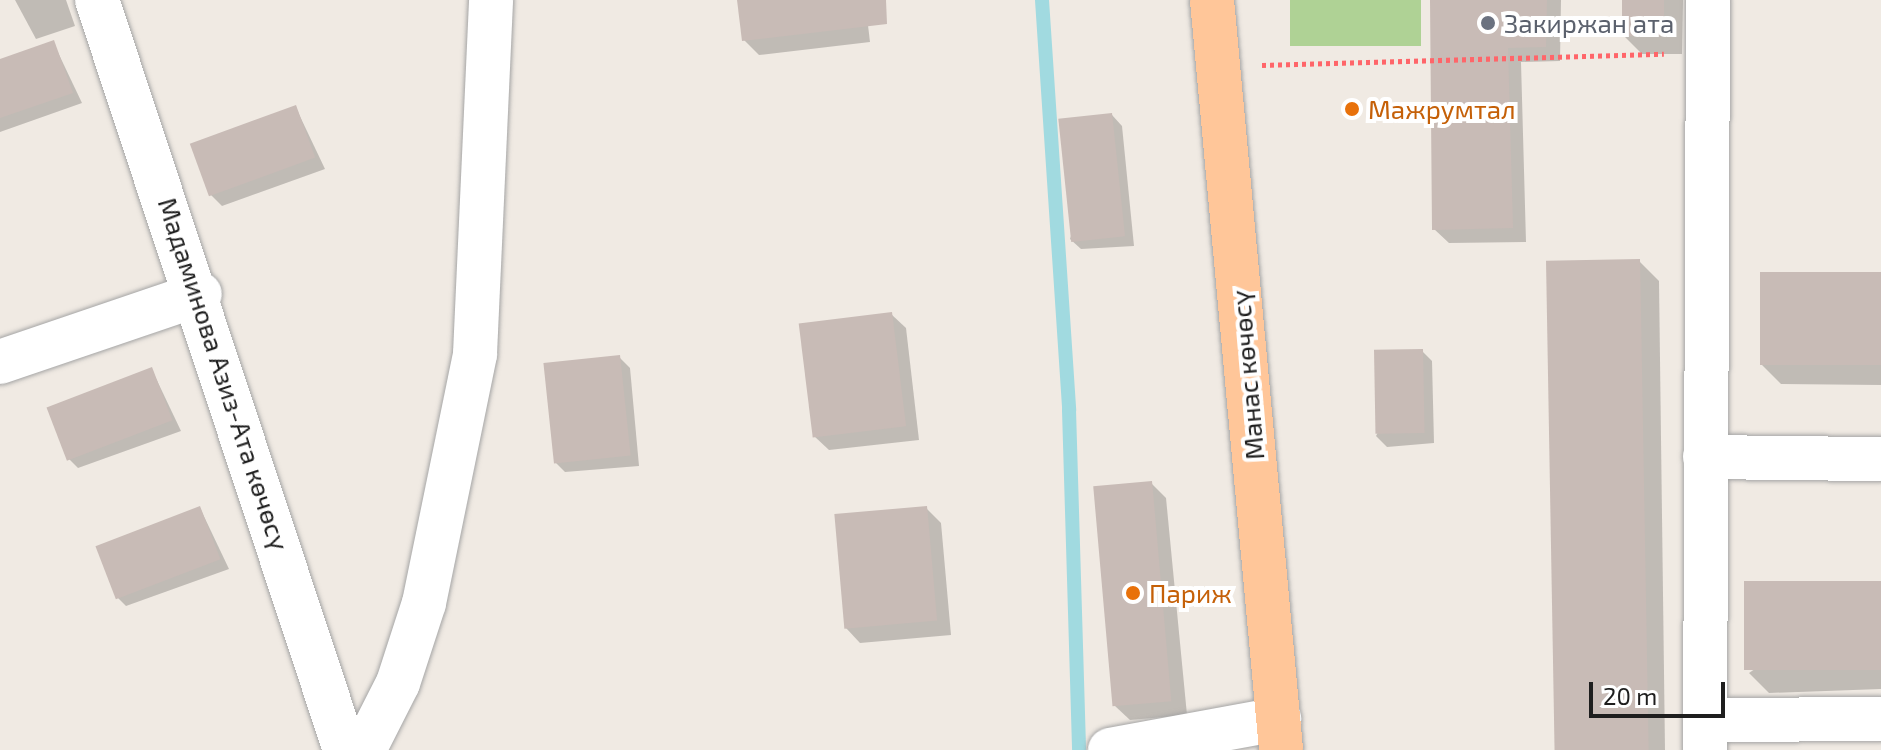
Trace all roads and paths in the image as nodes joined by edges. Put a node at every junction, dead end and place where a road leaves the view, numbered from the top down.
1 (97, 0) edge
2 (491, 0) edge
3 (1212, 0) edge
4 (1708, 0) edge
5 (1708, 53) junction
6 (1217, 66) junction
7 (200, 294) junction
8 (0, 362) edge
9 (1705, 457) junction
10 (1881, 459) edge
11 (1881, 719) edge
12 (1280, 735) edge
13 (1705, 735) edge
14 (345, 750) edge
15 (364, 750) edge
16 (1110, 750) edge

1 - 7 street, Мадаминова Азиз-Ата көчөсү
2 - 15 street
3 - 6 main road, Манас көчөсү
4 - 5 street
5 - 6 path
5 - 9 street
6 - 12 main road, Манас көчөсү
7 - 8 street
7 - 14 street, Мадаминова Азиз-Ата көчөсү
9 - 10 street
9 - 13 street
11 - 13 street
12 - 16 street

